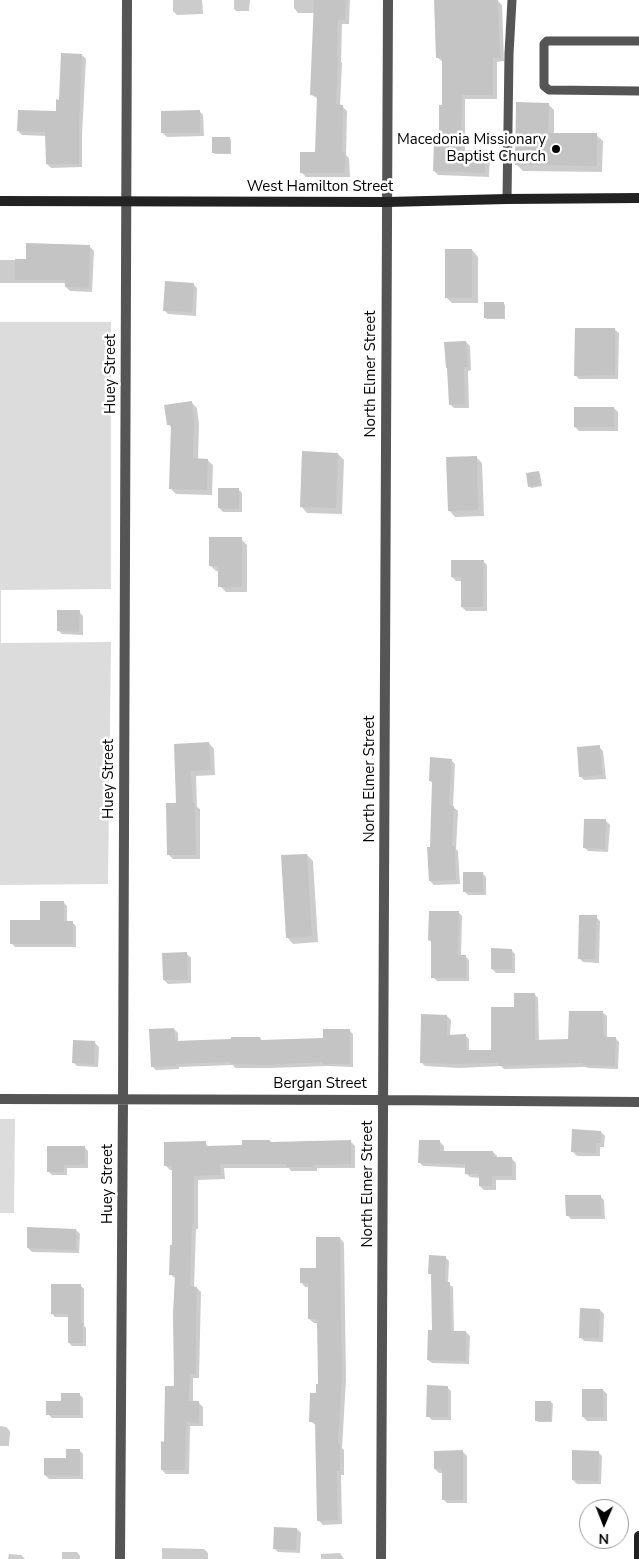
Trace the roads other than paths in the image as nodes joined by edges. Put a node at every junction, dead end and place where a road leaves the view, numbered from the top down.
1 (127, 0) edge
2 (388, 0) edge
3 (512, 0) edge
4 (639, 41) edge
5 (639, 91) edge
6 (639, 198) edge
7 (507, 199) junction
8 (0, 200) edge
9 (126, 201) junction
10 (387, 202) junction
11 (0, 1099) edge
12 (124, 1099) junction
13 (383, 1100) junction
14 (639, 1102) edge
15 (639, 1536) edge
16 (120, 1559) edge
17 (381, 1559) edge
18 (639, 1559) edge

1 - 9 street, Huey Street
2 - 10 street, North Elmer Street
3 - 7 lane
4 - 5 lane
6 - 7 street, West Hamilton Street
7 - 10 street, West Hamilton Street
8 - 9 street, West Hamilton Street
9 - 10 street, West Hamilton Street
9 - 12 street, Huey Street
10 - 13 street, North Elmer Street
11 - 12 street, Bergan Street
12 - 13 street, Bergan Street
12 - 16 street, Huey Street
13 - 14 street, Bergan Street
13 - 17 street, North Elmer Street
15 - 18 street

